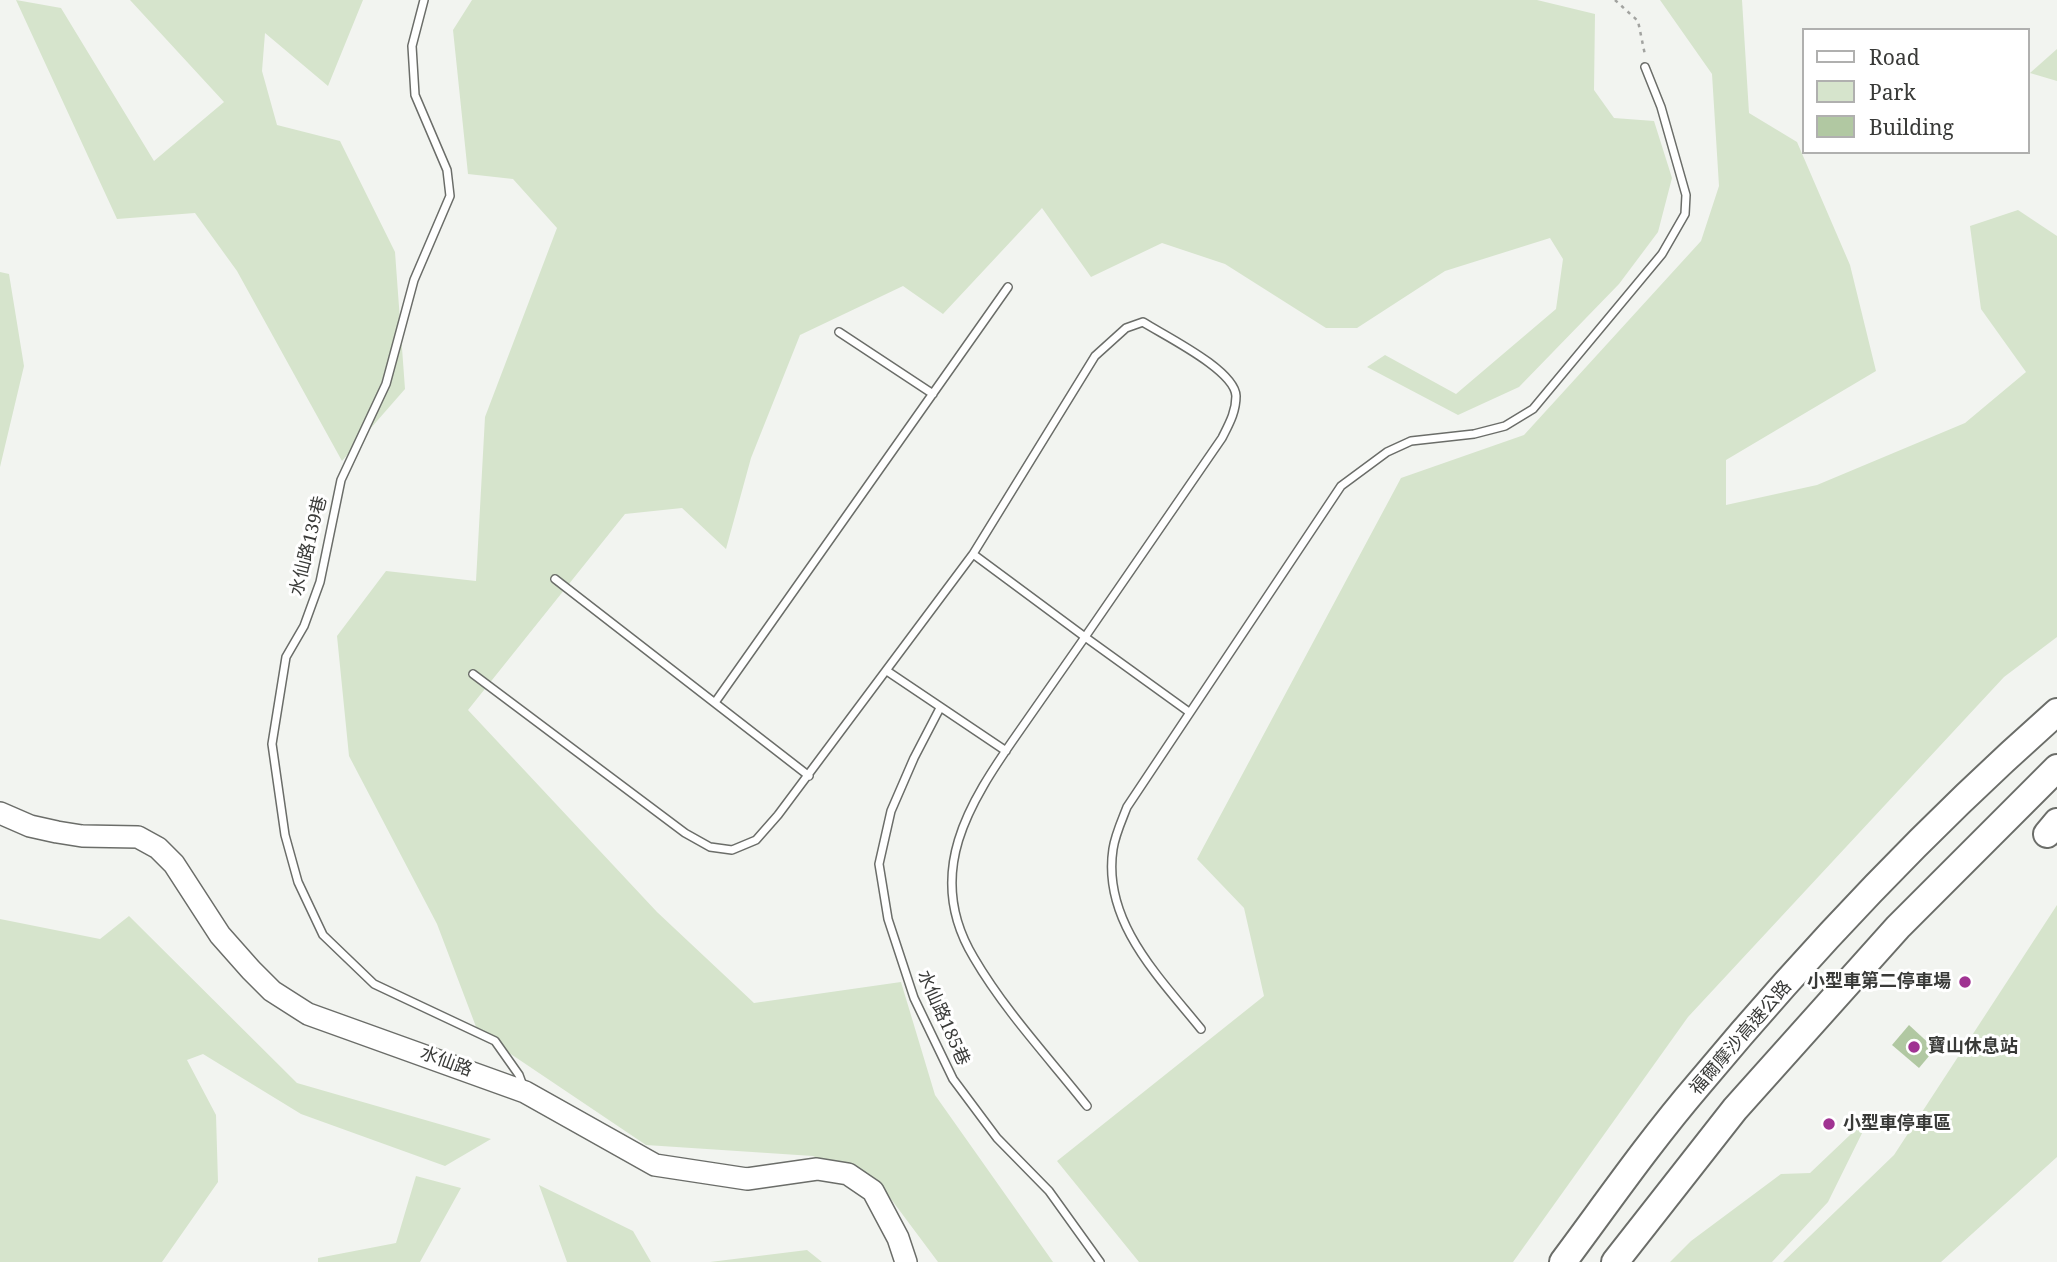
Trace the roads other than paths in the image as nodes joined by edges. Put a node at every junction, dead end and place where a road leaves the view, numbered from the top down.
1 (424, 0) edge
2 (1645, 67) road end
3 (1008, 287) dead end
4 (839, 332) dead end
5 (933, 394) junction
6 (973, 554) junction
7 (555, 579) dead end
8 (1086, 637) junction
9 (887, 671) junction
10 (473, 674) dead end
11 (716, 702) junction
12 (940, 708) junction
13 (1189, 712) junction
14 (2057, 712) edge
15 (1006, 751) junction
16 (2057, 768) edge
17 (809, 776) junction
18 (0, 813) edge
19 (1201, 1029) dead end
20 (525, 1092) junction
21 (1087, 1106) dead end
22 (906, 1262) edge
23 (1100, 1262) edge
24 (1563, 1262) edge
25 (1615, 1262) edge

1 - 20 lane, 水仙路139巷
2 - 13 lane
3 - 5 lane
4 - 5 lane
5 - 11 lane
6 - 8 lane
6 - 8 lane
6 - 9 lane
7 - 11 lane
8 - 13 lane
8 - 15 lane
9 - 12 lane
9 - 17 lane
10 - 17 lane
11 - 17 lane
12 - 15 lane
12 - 23 lane, 水仙路185巷
13 - 19 lane
14 - 24 highway, 福爾摩沙高速公路
15 - 21 lane
16 - 25 highway
18 - 20 street, 水仙路
20 - 22 street, 水仙路

